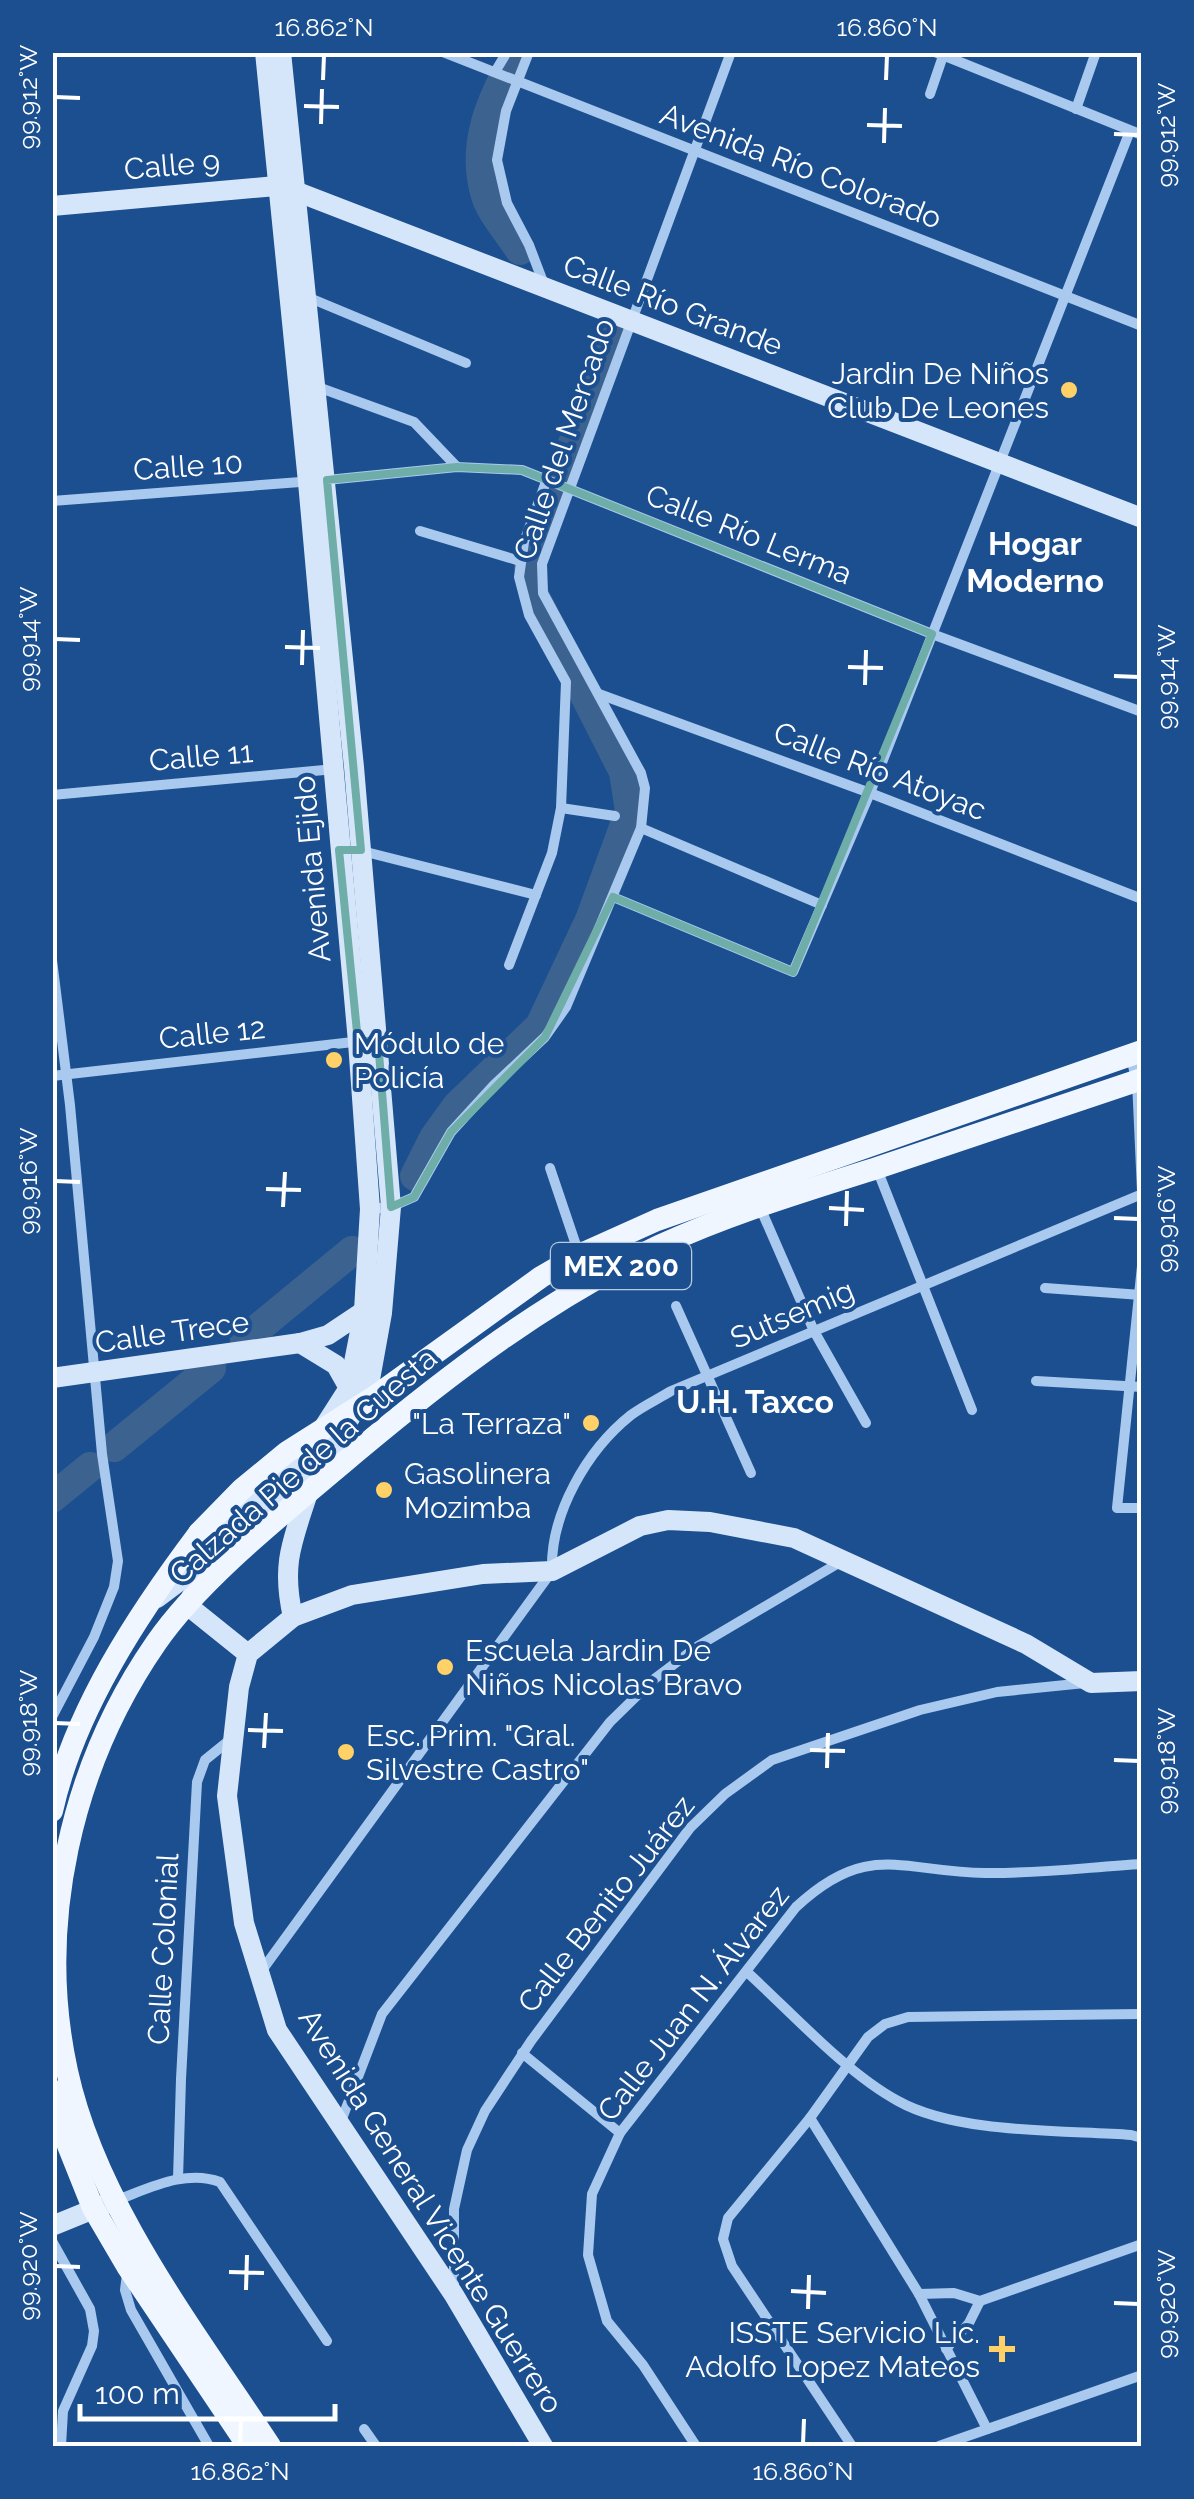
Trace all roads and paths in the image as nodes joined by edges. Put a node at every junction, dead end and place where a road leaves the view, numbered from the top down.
1 (265, 52) edge
2 (281, 52) edge
3 (443, 52) edge
4 (507, 52) edge
5 (530, 52) edge
6 (731, 52) edge
7 (1096, 52) edge
8 (941, 54) edge
9 (506, 76) junction
10 (930, 94) dead end
11 (1076, 109) junction
12 (1130, 130) junction
13 (1142, 136) edge
14 (695, 152) junction
15 (286, 189) junction
16 (52, 206) edge
17 (545, 288) junction
18 (1064, 295) junction
19 (305, 296) junction
20 (632, 321) junction
21 (1142, 326) edge
22 (466, 362) dead end
23 (314, 386) junction
24 (999, 463) junction
25 (457, 467) junction
26 (318, 481) junction
27 (559, 483) junction
28 (52, 500) edge
29 (1142, 518) edge
30 (420, 531) dead end
31 (520, 561) junction
32 (932, 634) junction
33 (598, 694) junction
34 (1142, 712) edge
35 (344, 768) junction
36 (870, 793) junction
37 (52, 794) edge
38 (561, 808) junction
39 (614, 816) dead end
40 (641, 828) junction
41 (339, 850) junction
42 (362, 850) junction
43 (536, 895) junction
44 (612, 897) junction
45 (1142, 899) edge
46 (822, 905) junction
47 (52, 960) edge
48 (509, 965) dead end
49 (368, 1041) junction
50 (1136, 1053) edge
51 (66, 1075) junction
52 (52, 1076) edge
53 (1139, 1080) edge
54 (550, 1168) dead end
55 (877, 1168) junction
56 (1142, 1192) edge
57 (759, 1205) junction
58 (381, 1208) junction
59 (579, 1255) junction
60 (1142, 1266) edge
61 (925, 1287) junction
62 (1044, 1288) dead end
63 (1139, 1295) edge
64 (676, 1306) dead end
65 (364, 1311) junction
66 (814, 1331) junction
67 (300, 1343) junction
68 (94, 1374) junction
69 (709, 1377) junction
70 (52, 1378) edge
71 (1036, 1382) dead end
72 (1128, 1386) junction
73 (1142, 1387) edge
74 (349, 1388) junction
75 (381, 1392) junction
76 (972, 1410) dead end
77 (402, 1413) junction
78 (866, 1423) dead end
79 (751, 1472) dead end
80 (308, 1493) junction
81 (1142, 1508) edge
82 (844, 1559) junction
83 (552, 1571) junction
84 (151, 1602) junction
85 (187, 1605) junction
86 (293, 1618) junction
87 (248, 1654) junction
88 (1142, 1681) edge
89 (1090, 1683) junction
90 (52, 1716) edge
91 (233, 1737) junction
92 (52, 1812) edge
93 (1142, 1864) edge
94 (747, 1972) junction
95 (259, 1974) junction
96 (1142, 2014) edge
97 (522, 2053) junction
98 (848, 2064) junction
99 (52, 2090) edge
100 (810, 2118) junction
101 (339, 2125) junction
102 (620, 2133) junction
103 (1142, 2138) edge
104 (178, 2179) junction
105 (103, 2205) junction
106 (52, 2226) edge
107 (52, 2241) edge
108 (1142, 2244) edge
109 (127, 2266) junction
110 (919, 2294) junction
111 (454, 2295) junction
112 (980, 2301) junction
113 (326, 2341) dead end
114 (946, 2350) junction
115 (1142, 2375) edge
116 (364, 2429) dead end
117 (987, 2430) junction
118 (61, 2446) edge
119 (209, 2446) edge
120 (248, 2446) edge
121 (270, 2446) edge
122 (376, 2446) edge
123 (543, 2446) edge
124 (696, 2446) edge
125 (852, 2446) edge
126 (939, 2446) edge

1 - 15 main road, Avenida Ejido
2 - 15 main road, Avenida Ejido
3 - 9 street, Avenida Río Colorado
4 - 9 street
5 - 9 street
6 - 14 street, Calle del Mercado
7 - 11 street
8 - 10 street
8 - 11 street
9 - 14 street, Avenida Río Colorado
9 - 17 street
11 - 12 street
12 - 13 street
12 - 18 street
14 - 18 street, Avenida Río Colorado
14 - 20 street, Calle del Mercado
15 - 16 main road, Calle 9
15 - 17 main road, Calle Río Grande
15 - 19 main road, Avenida Ejido
15 - 26 main road, Avenida Ejido
17 - 20 main road, Calle Río Grande
18 - 21 street, Avenida Río Colorado
18 - 24 street
19 - 22 street
19 - 23 main road, Avenida Ejido
20 - 24 main road, Calle Río Grande
20 - 27 street, Calle del Mercado
23 - 25 street
23 - 26 main road, Avenida Ejido
24 - 29 main road, Calle Río Grande
24 - 32 street
25 - 26 street, Calle Río Lerma
25 - 27 street, Calle Río Lerma
26 - 28 street, Calle 10
26 - 35 main road, Avenida Ejido
27 - 31 street
27 - 32 street, Calle Río Lerma
27 - 33 street, Calle del Mercado
30 - 31 street
31 - 38 street
32 - 34 street, Calle Río Lerma
32 - 36 street
33 - 36 street, Calle Río Atoyac
33 - 40 street, Calle del Mercado
35 - 37 street, Calle 11
35 - 41 main road, Avenida Ejido
35 - 42 main road, Avenida Ejido
36 - 45 street, Calle Río Atoyac
36 - 46 street
38 - 39 street
38 - 43 street
40 - 44 street, Calle del Mercado
40 - 46 street
41 - 42 street
41 - 49 main road, Avenida Ejido
42 - 43 street
42 - 49 main road, Avenida Ejido
43 - 48 street
44 - 46 street
44 - 58 street, Calle del Mercado
47 - 51 street
49 - 51 street, Calle 12
49 - 58 main road, Avenida Ejido
50 - 53 street
50 - 59 main road, Calzada Pie de la Cuesta / MEX 200
51 - 52 street, Calle 12
51 - 68 street
53 - 55 main road, Calzada Pie de la Cuesta / MEX 200
53 - 56 street
54 - 59 street
55 - 57 main road, Calzada Pie de la Cuesta / MEX 200
55 - 61 street
56 - 61 street, Sutsemig
57 - 66 street
57 - 77 main road, Calzada Pie de la Cuesta / MEX 200
58 - 65 main road, Avenida Ejido
58 - 85 main road, Avenida Ejido
59 - 75 main road, Calzada Pie de la Cuesta / MEX 200
60 - 63 street
61 - 66 street, Sutsemig
61 - 76 street
62 - 63 street
63 - 72 street
64 - 69 street
65 - 67 main road, Calle Trece
65 - 74 main road, Avenida Ejido
66 - 69 street, Sutsemig
66 - 78 street
67 - 68 main road, Calle Trece
67 - 74 main road
68 - 70 main road, Calle Trece
68 - 90 street
69 - 79 street
69 - 83 street, Sutsemig
71 - 72 street
72 - 73 street
72 - 81 street
74 - 84 main road, Avenida Ejido
75 - 77 main road
75 - 84 main road, Calzada Pie de la Cuesta / MEX 200, bridge
77 - 80 main road, Calzada Pie de la Cuesta / MEX 200
80 - 85 main road, Calzada Pie de la Cuesta / MEX 200
80 - 86 main road
82 - 83 main road
82 - 89 main road
82 - 101 street
83 - 86 main road
83 - 95 street
84 - 92 main road, Calzada Pie de la Cuesta / MEX 200
85 - 87 main road
85 - 105 main road, Calzada Pie de la Cuesta / MEX 200
86 - 87 main road
87 - 91 main road, Avenida General Vicente Guerrero
88 - 89 main road
89 - 97 street, Calle Benito Juárez
91 - 95 main road, Avenida General Vicente Guerrero
91 - 104 street, Calle Colonial
93 - 94 street, Calle Juan N. Álvarez
94 - 98 street
94 - 102 street, Calle Juan N. Álvarez
95 - 101 main road, Avenida General Vicente Guerrero
96 - 98 street
97 - 102 street
97 - 111 street, Calle Benito Juárez
98 - 100 street
98 - 103 street
99 - 105 main road, Calzada Pie de la Cuesta / MEX 200
100 - 110 street
100 - 125 street
101 - 111 main road, Avenida General Vicente Guerrero
102 - 124 street, Calle Juan N. Álvarez
104 - 105 street
104 - 113 street
105 - 106 main road
105 - 109 main road, Calzada Pie de la Cuesta / MEX 200
105 - 121 main road, Calzada Pie de la Cuesta / MEX 200
107 - 118 street
108 - 112 street
109 - 119 street
109 - 120 main road, Calzada Pie de la Cuesta / MEX 200
110 - 112 street
110 - 114 street
111 - 123 main road, Avenida General Vicente Guerrero
112 - 114 street
114 - 117 street
115 - 117 street
116 - 122 street
117 - 126 street

